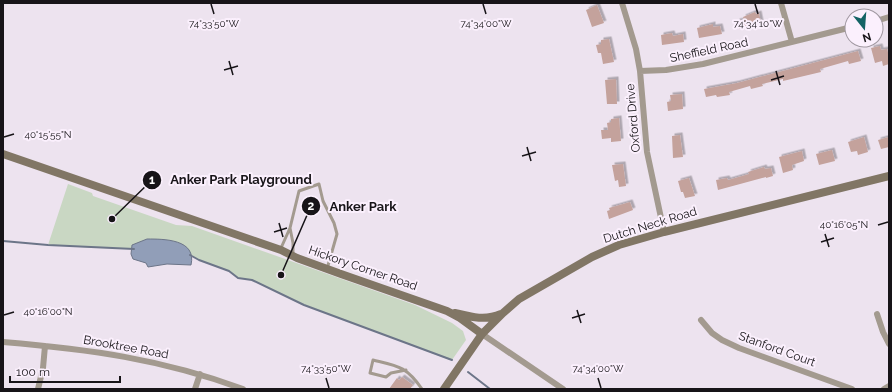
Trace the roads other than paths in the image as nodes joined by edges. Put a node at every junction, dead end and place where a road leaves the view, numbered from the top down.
1 (622, 3) edge
2 (781, 3) edge
3 (844, 29) edge
4 (792, 42) junction
5 (640, 71) junction
6 (3, 154) edge
7 (889, 176) edge
8 (290, 228) junction
9 (664, 232) junction
10 (281, 250) junction
11 (293, 256) junction
12 (327, 269) junction
13 (447, 311) junction
14 (503, 312) junction
15 (877, 314) dead end
16 (701, 320) dead end
17 (482, 334) junction
18 (3, 342) edge
19 (889, 344) edge
20 (45, 346) junction
21 (406, 370) junction
22 (200, 374) junction
23 (889, 386) edge
24 (38, 389) edge
25 (195, 389) edge
26 (243, 389) edge
27 (422, 389) edge
28 (444, 389) edge
29 (563, 389) edge
30 (852, 389) edge
31 (884, 389) edge

1 - 5 street, Oxford Drive
2 - 4 street
3 - 4 street, Sheffield Road
4 - 5 street, Sheffield Road
5 - 9 street, Oxford Drive
6 - 10 street, Hickory Corner Road
7 - 9 street, Dutch Neck Road
8 - 10 lane
8 - 11 lane
8 - 12 lane
9 - 14 street, Dutch Neck Road
10 - 11 street, Hickory Corner Road
11 - 12 street, Hickory Corner Road
12 - 13 street, Hickory Corner Road
13 - 14 street
13 - 17 street, Hickory Corner Road
14 - 17 street, Dutch Neck Road
15 - 19 street
16 - 30 street, Stanford Court
17 - 28 street, Dutch Neck Road
17 - 29 street, Hickory Corner Road
18 - 20 street, Brooktree Road
20 - 22 street, Brooktree Road
20 - 24 street
21 - 21 lane
21 - 27 lane
22 - 25 street
22 - 26 street, Brooktree Road
23 - 31 street

